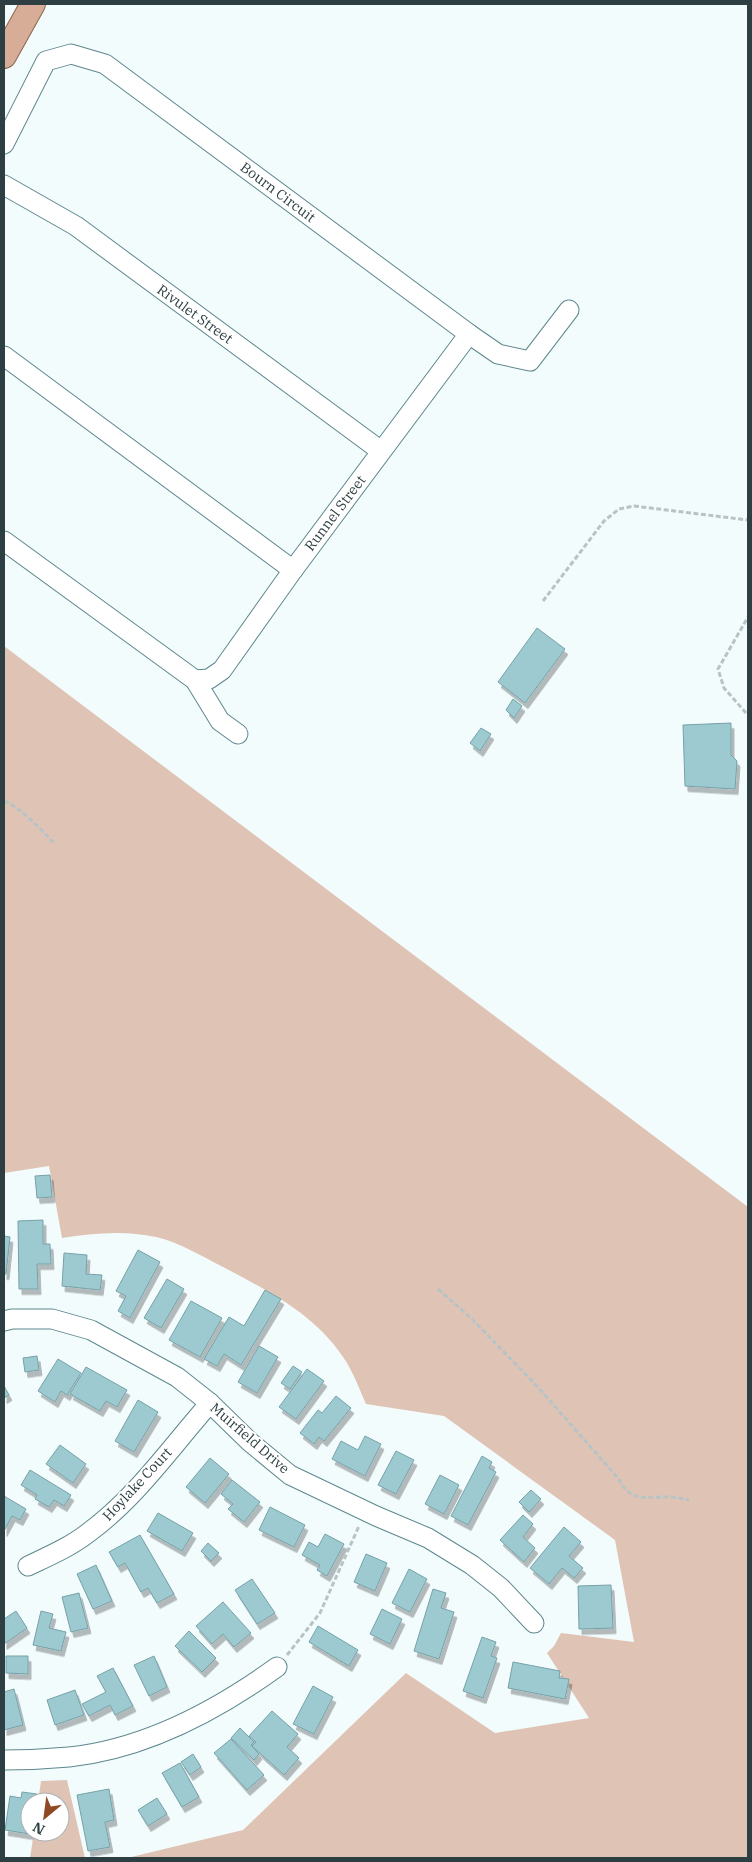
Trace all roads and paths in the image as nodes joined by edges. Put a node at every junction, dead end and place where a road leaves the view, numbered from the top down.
1 (33, 4) edge
2 (4, 56) edge
3 (4, 144) edge
4 (4, 185) edge
5 (569, 310) dead end
6 (469, 334) junction
7 (4, 356) edge
8 (381, 451) junction
9 (748, 520) edge
10 (4, 541) edge
11 (293, 570) junction
12 (543, 601) dead end
13 (748, 618) edge
14 (195, 680) junction
15 (746, 713) dead end
16 (238, 734) dead end
17 (4, 801) edge
18 (54, 843) dead end
19 (438, 1289) dead end
20 (4, 1321) edge
21 (210, 1402) junction
22 (689, 1500) dead end
23 (365, 1511) junction
24 (28, 1566) dead end
25 (534, 1623) dead end
26 (277, 1667) joint
27 (4, 1760) edge

1 - 2 main road
3 - 6 street, Bourn Circuit
4 - 8 street, Rivulet Street
5 - 6 street, Bourn Circuit
6 - 8 street, Runnel Street
7 - 11 street
8 - 11 street, Runnel Street
9 - 12 path
10 - 14 street
11 - 14 street, Runnel Street
13 - 15 path
14 - 16 street
17 - 18 path
19 - 22 path
20 - 21 street, Muirfield Drive
21 - 23 street, Muirfield Drive
21 - 24 street, Hoylake Court
23 - 25 street, Muirfield Drive
23 - 26 path
26 - 27 street

